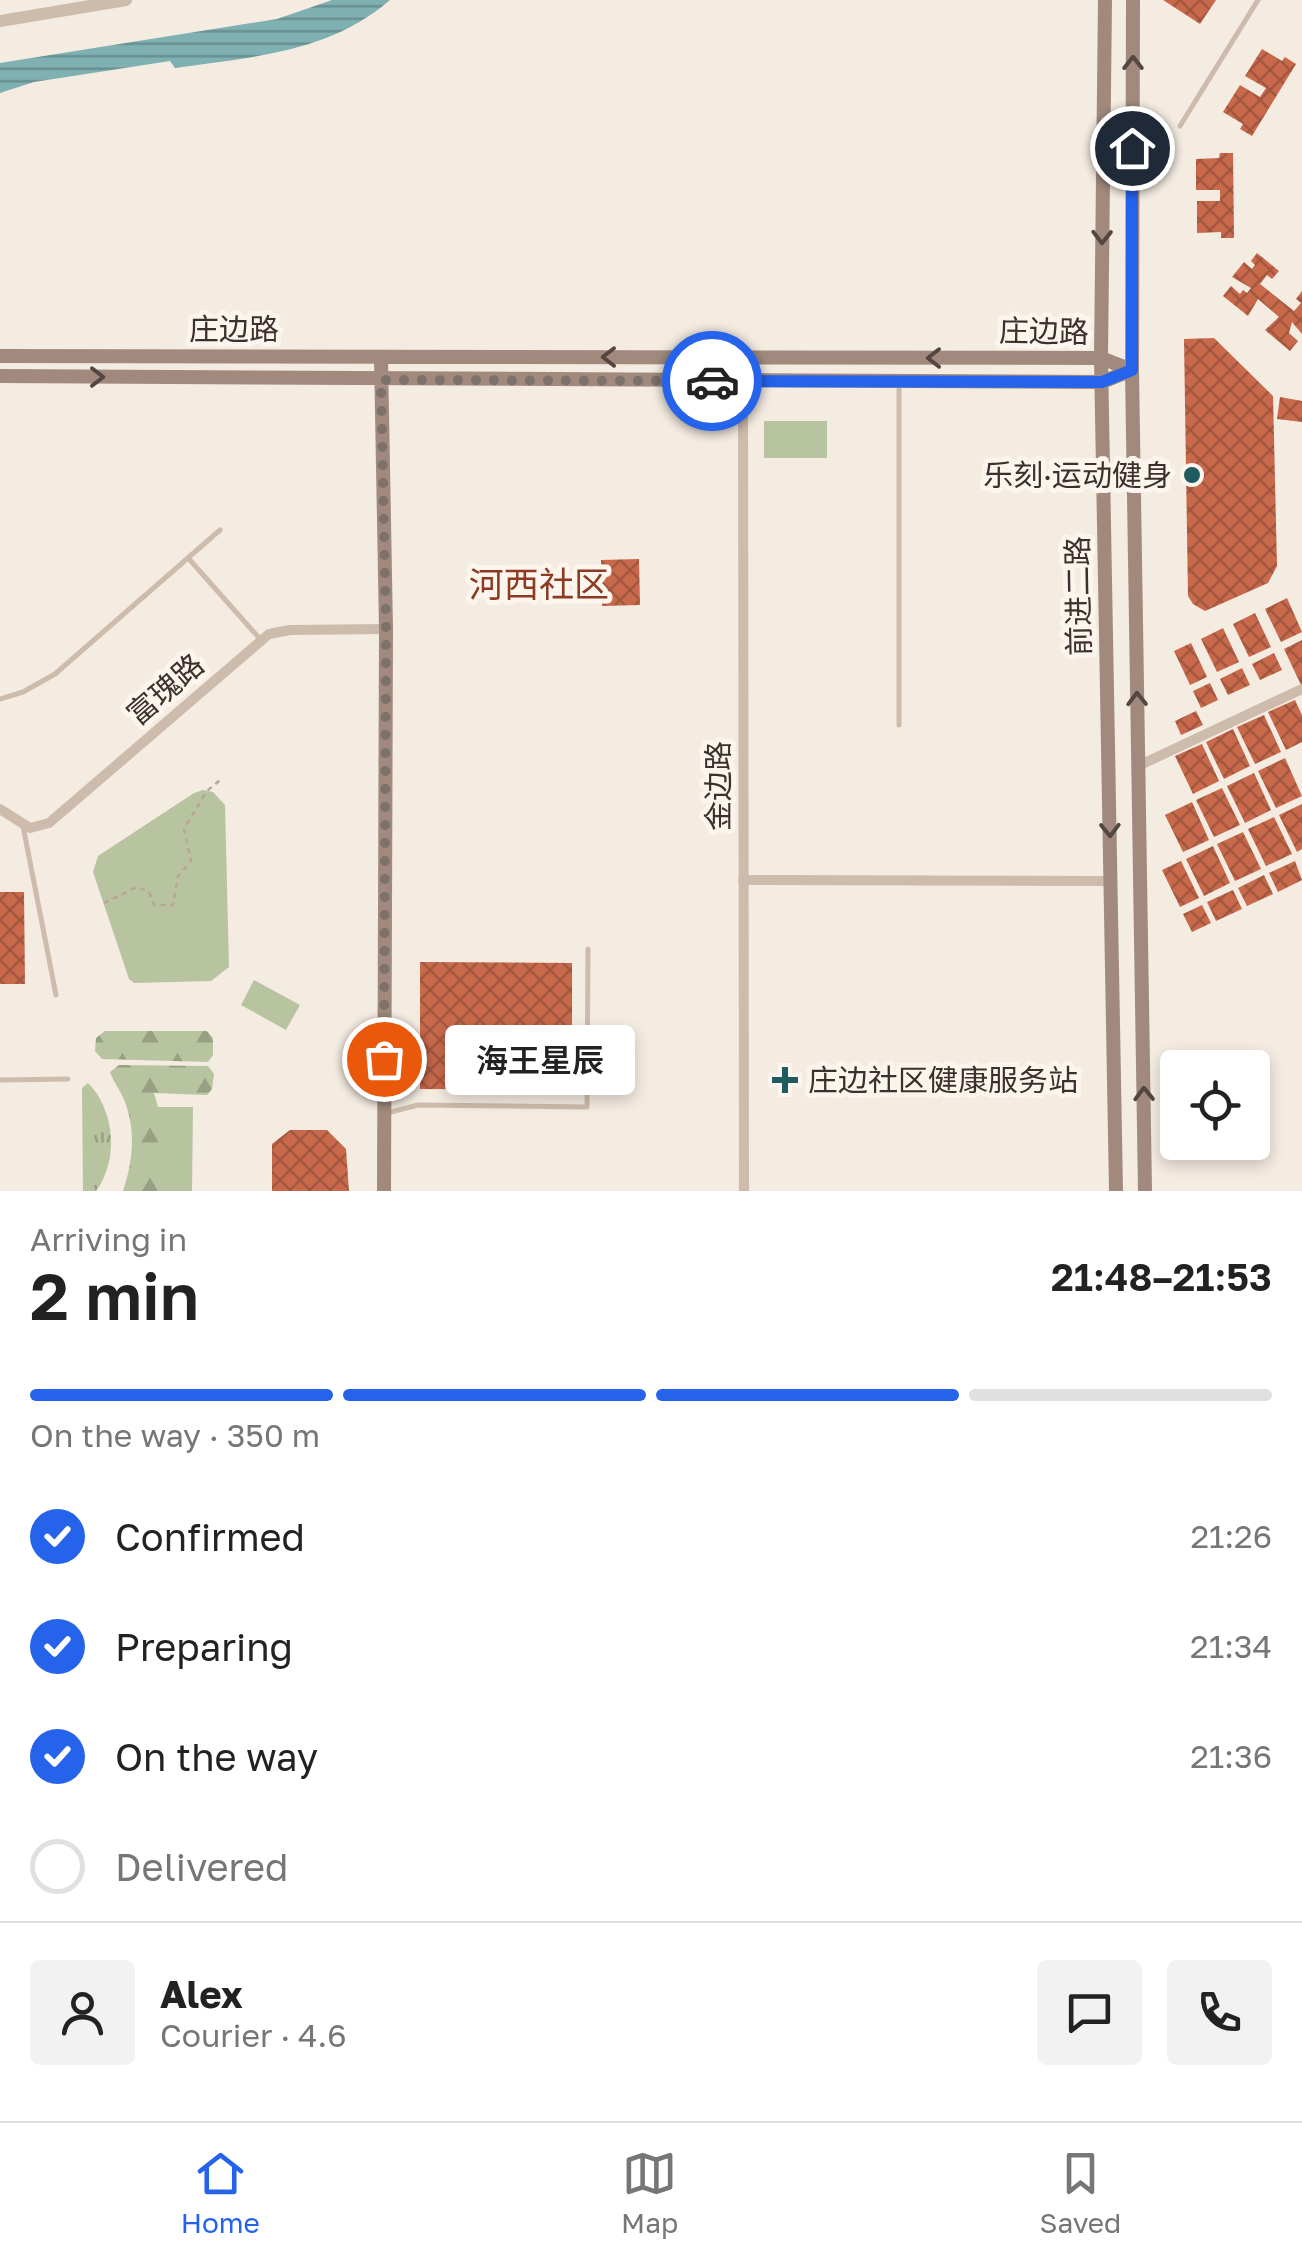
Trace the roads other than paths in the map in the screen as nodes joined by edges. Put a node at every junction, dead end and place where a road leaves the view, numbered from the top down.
1 (126, 0) edge
2 (1105, 0) edge
3 (1133, 0) edge
4 (1258, 0) edge
5 (0, 21) edge
6 (1180, 126) dead end
7 (0, 356) edge
8 (381, 357) junction
9 (1101, 358) junction
10 (1132, 370) junction
11 (0, 376) edge
12 (381, 380) junction
13 (743, 381) junction
14 (899, 381) junction
15 (1102, 382) junction
16 (220, 530) dead end
17 (189, 559) junction
18 (386, 629) junction
19 (260, 639) junction
20 (1302, 689) edge
21 (0, 699) edge
22 (899, 725) dead end
23 (1138, 766) junction
24 (0, 809) edge
25 (23, 826) junction
26 (743, 880) junction
27 (1111, 881) junction
28 (588, 949) dead end
29 (56, 994) dead end
30 (68, 1079) dead end
31 (0, 1080) edge
32 (384, 1114) junction
33 (384, 1191) edge
34 (744, 1191) edge
35 (1116, 1191) edge
36 (1146, 1191) edge

1 - 5 street
2 -> 9 main road, 前进二路
10 -> 3 main road, 前进二路
4 - 6 lane
7 - 8 main road, 庄边路
9 -> 8 main road, 庄边路
8 - 12 main road
9 - 10 main road, 庄边路
9 - 15 main road, 前进二路
10 - 15 main road, 庄边路
23 -> 10 main road, 前进二路
11 -> 12 main road, 庄边路
12 - 13 main road, 庄边路
12 - 18 main road
13 - 14 main road, 庄边路
13 - 26 street, 金边路
14 - 15 main road, 庄边路
14 - 22 lane
15 -> 27 main road, 前进二路
16 - 17 lane
17 - 19 lane
17 - 21 lane
18 - 19 street
18 - 32 main road
19 - 25 street, 富瑰路
20 - 23 street
36 -> 23 main road, 前进二路
24 - 25 street
25 - 29 lane
26 - 27 street
26 - 34 street, 金边路
27 - 35 main road, 前进二路
28 - 32 lane
30 - 31 lane
32 - 33 main road

